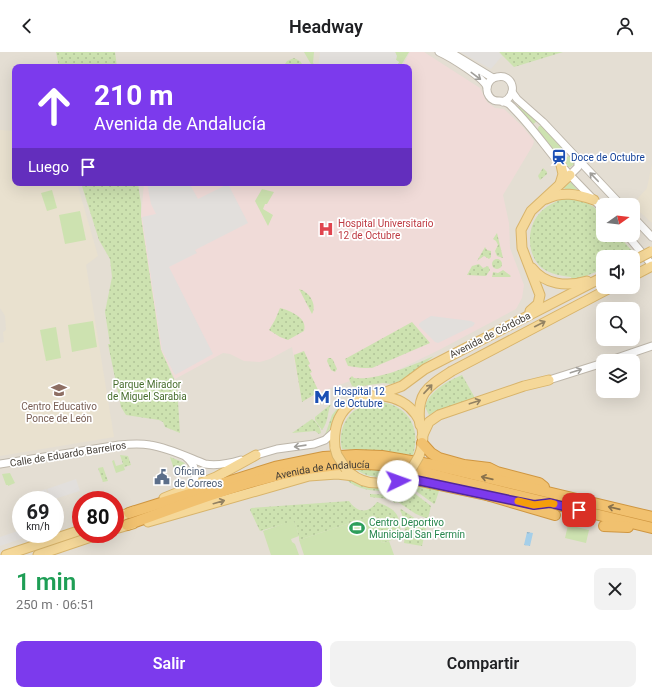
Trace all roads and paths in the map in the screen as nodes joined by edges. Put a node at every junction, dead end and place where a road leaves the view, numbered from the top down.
1 (439, 52) edge
2 (450, 52) edge
3 (493, 78) junction
4 (487, 87) junction
5 (512, 92) junction
6 (503, 102) junction
7 (543, 122) junction
8 (533, 129) junction
9 (578, 161) junction
10 (561, 165) junction
11 (570, 175) junction
12 (560, 184) junction
13 (614, 198) edge
14 (594, 200) joint
15 (541, 201) junction
16 (640, 224) edge
17 (652, 237) edge
18 (633, 242) edge
19 (652, 251) edge
20 (640, 257) edge
21 (527, 262) junction
22 (652, 266) edge
23 (640, 272) edge
24 (596, 278) edge
25 (596, 280) edge
26 (599, 294) edge
27 (475, 343) junction
28 (652, 346) edge
29 (629, 354) edge
30 (596, 365) edge
31 (549, 380) joint
32 (378, 395) junction
33 (420, 425) junction
34 (335, 431) junction
35 (422, 440) junction
36 (256, 454) junction
37 (182, 455) junction
38 (0, 464) edge
39 (354, 476) junction
40 (389, 482) junction
41 (193, 486) junction
42 (556, 494) junction
43 (487, 495) junction
44 (550, 503) junction
45 (129, 513) junction
46 (124, 515) edge
47 (555, 515) dead end
48 (652, 517) edge
49 (127, 525) junction
50 (124, 526) edge
51 (604, 526) dead end
52 (652, 528) edge
53 (652, 532) edge
54 (72, 533) edge
55 (73, 543) edge
56 (6, 555) edge
57 (38, 555) edge

1 -> 4 street
2 - 3 street
3 - 4 street
3 - 5 street
4 - 6 street
5 - 6 street
5 - 7 street
6 - 8 street
7 - 8 street
7 - 9 street
8 - 10 street
9 - 11 street
13 -> 9 street
10 - 11 street
10 - 12 main road
11 - 12 main road
11 - 14 street
12 - 15 main road
14 - 15 main road
15 - 21 main road
16 - 17 street
18 - 22 street
19 - 20 main road, bridge
21 - 24 main road
21 - 27 main road
22 - 23 main road
25 - 27 main road, Avenida de Córdoba
33 -> 26 main road, Avenida de Córdoba
27 - 32 main road, Avenida de Córdoba
28 - 29 street
31 -> 30 street
35 -> 31 main road
32 - 33 main road
32 - 34 main road
33 - 35 main road
34 -> 36 street
34 - 39 main road, bridge
35 - 40 main road, bridge
35 - 42 highway
36 - 37 street, Calle de Eduardo Barreiros
36 - 41 main road
37 - 38 street, Calle de Eduardo Barreiros
37 - 41 street
39 - 40 main road
49 -> 39 main road
40 - 43 highway
41 - 45 main road
42 -> 45 highway, Avenida de Andalucía
48 -> 42 highway, Avenida de Andalucía
43 - 44 highway
43 - 47 highway
44 - 49 highway, Avenida de Andalucía
44 - 52 highway, Avenida de Andalucía
45 - 46 main road, Avenida de Andalucía
49 - 50 main road, Avenida de Andalucía
51 - 53 highway
54 - 56 main road
55 - 57 main road

